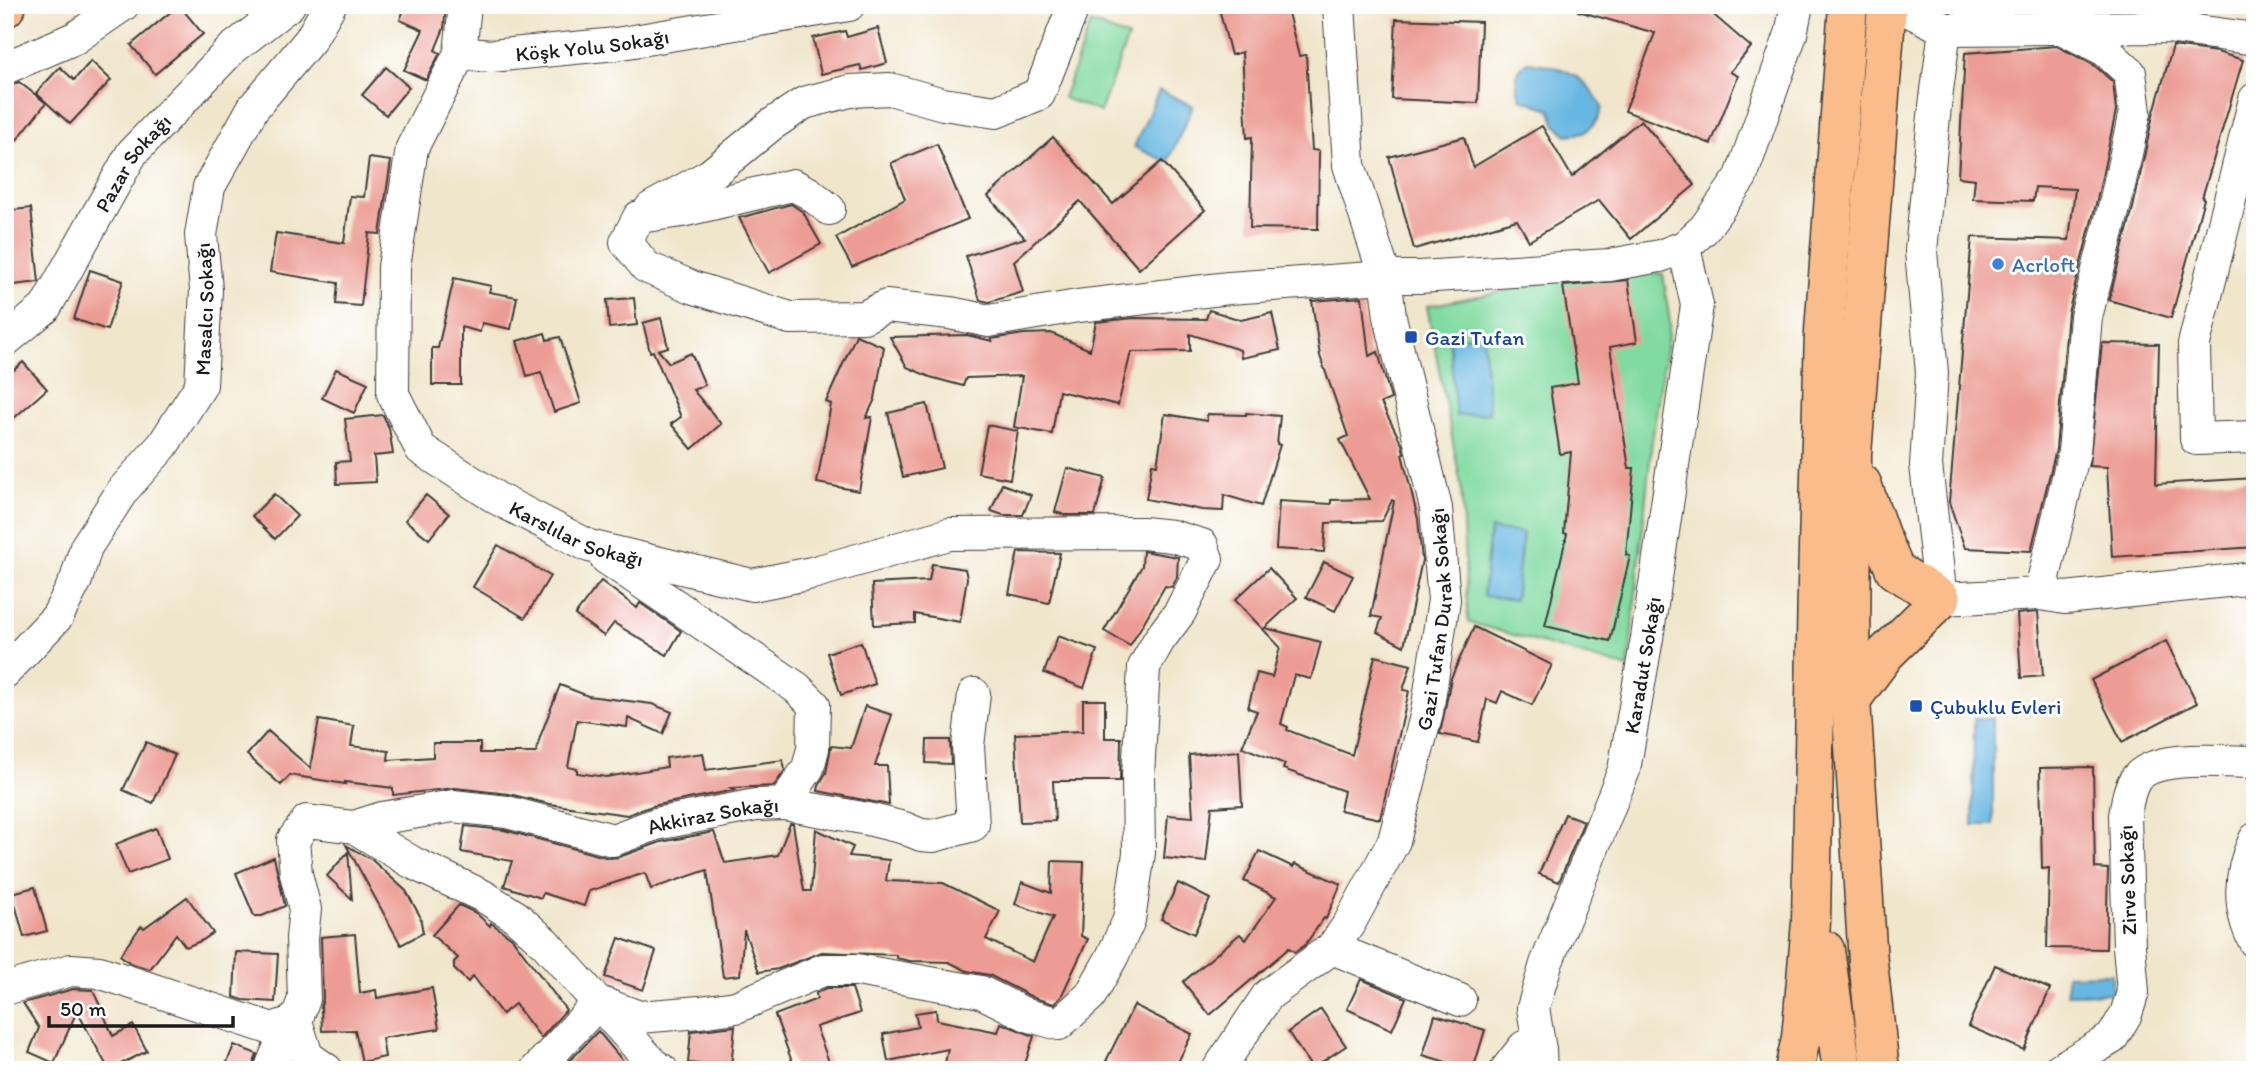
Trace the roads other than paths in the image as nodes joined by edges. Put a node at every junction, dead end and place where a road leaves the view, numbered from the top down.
1 (122, 5) edge
2 (289, 5) edge
3 (330, 5) edge
4 (465, 5) edge
5 (849, 5) edge
6 (1074, 5) edge
7 (1339, 5) edge
8 (1797, 5) edge
9 (1848, 5) edge
10 (1887, 5) edge
11 (1897, 5) edge
12 (2059, 16) edge
13 (1945, 29) junction
14 (2255, 39) edge
15 (460, 53) junction
16 (5, 68) edge
17 (2255, 99) edge
18 (829, 209) dead end
19 (639, 217) junction
20 (1684, 247) junction
21 (1385, 277) junction
22 (5, 341) edge
23 (2255, 438) edge
24 (1852, 454) junction
25 (589, 546) junction
26 (2255, 578) edge
27 (2040, 594) junction
28 (1941, 599) junction
29 (5, 672) edge
30 (974, 694) dead end
31 (1851, 700) junction
32 (2255, 762) edge
33 (784, 804) junction
34 (354, 827) junction
35 (1813, 830) junction
36 (2255, 839) edge
37 (2255, 942) edge
38 (1332, 948) junction
39 (5, 989) edge
40 (1460, 999) dead end
41 (600, 1002) junction
42 (296, 1021) junction
43 (1541, 1060) edge
44 (270, 1070) edge
45 (327, 1070) edge
46 (536, 1070) edge
47 (662, 1070) edge
48 (1217, 1070) edge
49 (1506, 1070) edge
50 (1794, 1070) edge
51 (1842, 1070) edge
52 (1880, 1070) edge
53 (2058, 1070) edge

1 - 16 street
2 - 22 street, Pazar Sokağı
3 - 29 street, Masalcı Sokağı
4 - 15 street, Karslılar Sokağı
5 - 15 street, Köşk Yolu Sokağı
6 - 19 street
7 - 21 street, Gazi Tufan Durak Sokağı
8 - 20 street
9 - 35 highway
10 - 24 highway
11 - 13 street
12 - 13 street
12 - 14 street
12 - 27 street
13 - 28 street
15 - 25 street, Karslılar Sokağı
17 - 23 street
18 - 19 street
19 - 21 street
20 - 21 street
20 - 43 street, Karadut Sokağı
21 - 38 street, Gazi Tufan Durak Sokağı
24 - 28 highway
24 - 31 highway
25 - 33 street, Akkiraz Sokağı
25 - 41 street, Karslılar Sokağı
26 - 27 street
27 - 28 street
28 - 31 highway
30 - 33 street
31 - 52 highway
32 - 53 street, Zirve Sokağı
33 - 34 street, Akkiraz Sokağı
34 - 41 street
34 - 42 street
35 - 50 highway
35 - 51 highway
36 - 37 street
38 - 40 street
38 - 48 street, Gazi Tufan Durak Sokağı
39 - 42 street
41 - 46 street
41 - 47 street
42 - 44 street
42 - 45 street
43 - 49 street

